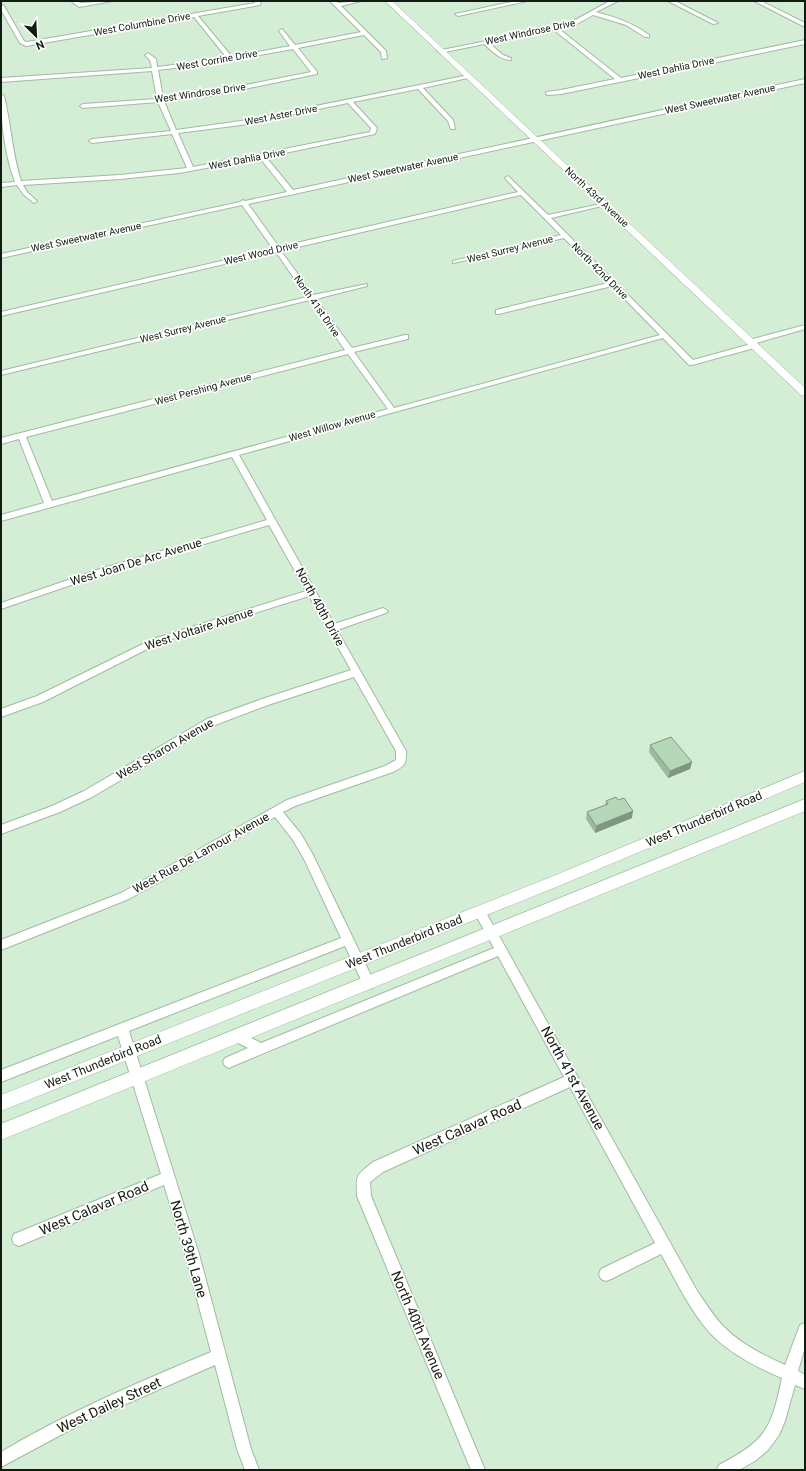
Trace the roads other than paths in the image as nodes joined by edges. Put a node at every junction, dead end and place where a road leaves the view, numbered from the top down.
1 (74, 1) edge
2 (109, 1) edge
3 (358, 1) edge
4 (388, 1) edge
5 (524, 1) edge
6 (615, 1) edge
7 (671, 1) edge
8 (757, 1) edge
9 (258, 2) edge
10 (775, 2) edge
11 (335, 3) edge
12 (763, 4) junction
13 (1, 6) edge
14 (593, 13) junction
15 (458, 14) dead end
16 (195, 15) junction
17 (715, 23) dead end
18 (805, 25) edge
19 (556, 29) junction
20 (282, 31) dead end
21 (365, 33) junction
22 (647, 36) dead end
23 (485, 42) junction
24 (805, 42) edge
25 (294, 46) junction
26 (440, 51) junction
27 (148, 55) dead end
28 (230, 58) junction
29 (384, 58) dead end
30 (510, 59) dead end
31 (155, 69) junction
32 (469, 77) junction
33 (1, 80) edge
34 (620, 80) junction
35 (805, 81) edge
36 (419, 87) junction
37 (548, 93) dead end
38 (1, 96) edge
39 (160, 100) junction
40 (349, 101) junction
41 (83, 106) dead end
42 (2, 112) edge
43 (453, 128) dead end
44 (174, 132) junction
45 (535, 139) junction
46 (92, 141) dead end
47 (9, 145) junction
48 (1, 146) edge
49 (262, 156) junction
50 (191, 169) junction
51 (120, 177) junction
52 (508, 178) dead end
53 (19, 183) junction
54 (1, 185) edge
55 (120, 185) dead end
56 (290, 192) junction
57 (522, 193) junction
58 (34, 201) dead end
59 (243, 202) junction
60 (604, 204) junction
61 (546, 217) junction
62 (565, 236) junction
63 (277, 250) junction
64 (1, 256) edge
65 (455, 262) dead end
66 (612, 284) junction
67 (365, 285) dead end
68 (311, 298) junction
69 (499, 312) dead end
70 (1, 314) edge
71 (805, 327) edge
72 (664, 336) junction
73 (404, 337) dead end
74 (753, 344) junction
75 (349, 351) junction
76 (1, 374) edge
77 (805, 393) edge
78 (392, 410) junction
79 (22, 436) junction
80 (1, 441) edge
81 (234, 454) junction
82 (49, 505) junction
83 (1, 518) edge
84 (272, 521) junction
85 (313, 592) junction
86 (1, 606) edge
87 (383, 611) dead end
88 (332, 628) junction
89 (357, 672) junction
90 (1, 713) edge
91 (401, 762) joint
92 (805, 776) edge
93 (805, 805) edge
94 (276, 810) junction
95 (1, 830) edge
96 (480, 912) junction
97 (492, 934) junction
98 (348, 940) junction
99 (1, 945) edge
100 (501, 950) junction
101 (358, 961) junction
102 (369, 984) junction
103 (122, 1029) junction
104 (238, 1037) junction
105 (261, 1049) junction
106 (129, 1052) junction
107 (229, 1062) dead end
108 (1, 1076) edge
109 (137, 1077) junction
110 (573, 1079) junction
111 (1, 1103) edge
112 (1, 1132) edge
113 (169, 1177) junction
114 (363, 1179) joint
115 (19, 1239) dead end
116 (665, 1246) junction
117 (606, 1274) dead end
118 (805, 1330) edge
119 (219, 1356) junction
120 (790, 1375) junction
121 (805, 1382) edge
122 (1, 1460) edge
123 (252, 1470) edge
124 (478, 1470) edge
125 (724, 1470) edge

1 - 2 street
3 - 11 street
4 - 26 main road, North 43rd Avenue
5 - 15 street
6 - 14 street, West Windrose Drive
7 - 17 street
8 - 12 street
9 - 16 street, West Columbine Drive
10 - 12 street
11 - 21 street
12 - 18 street
13 - 16 street, West Columbine Drive
14 - 19 street, West Windrose Drive
14 - 22 street
16 - 28 street
19 - 23 street, West Windrose Drive
19 - 34 street
20 - 25 street
21 - 25 street, West Corrine Drive
21 - 29 street
23 - 26 street, West Windrose Drive
23 - 30 street
24 - 34 street, West Dahlia Drive
25 - 28 street, West Corrine Drive
25 - 39 street, West Windrose Drive
26 - 32 main road, North 43rd Avenue
27 - 31 street
28 - 31 street, West Corrine Drive
31 - 33 street, West Corrine Drive
31 - 39 street
32 - 36 street, West Aster Drive
32 - 45 main road, North 43rd Avenue
34 - 37 street, West Dahlia Drive
35 - 45 street, West Sweetwater Avenue
36 - 40 street, West Aster Drive
36 - 43 street
38 - 42 street
39 - 41 street, West Windrose Drive
39 - 44 street
40 - 44 street, West Aster Drive
40 - 49 street, West Dahlia Drive
42 - 47 street
44 - 46 street, West Aster Drive
44 - 50 street
45 - 56 street, West Sweetwater Avenue
45 - 60 main road, North 43rd Avenue
47 - 48 street
47 - 53 street
49 - 50 street, West Dahlia Drive
49 - 56 street
50 - 51 street, West Dahlia Drive
51 - 53 street, West Dahlia Drive
51 - 55 street
52 - 57 street, North 42nd Drive
53 - 54 street, West Dahlia Drive
53 - 58 street
56 - 59 street, West Sweetwater Avenue
57 - 61 street, North 42nd Drive
57 - 63 street, West Wood Drive
59 - 63 street, North 41st Drive
59 - 64 street, West Sweetwater Avenue
60 - 61 street
60 - 74 main road, North 43rd Avenue
61 - 62 street, North 42nd Drive
62 - 65 street, West Surrey Avenue
62 - 66 street, North 42nd Drive
63 - 68 street, North 41st Drive
63 - 70 street, West Wood Drive
66 - 69 street
66 - 72 street, North 42nd Drive
67 - 68 street, West Surrey Avenue
68 - 75 street, North 41st Drive
68 - 76 street, West Surrey Avenue
71 - 74 street
72 - 74 street, North 42nd Drive
72 - 78 street, West Willow Avenue
73 - 75 street, West Pershing Avenue
74 - 77 main road, North 43rd Avenue
75 - 78 street, North 41st Drive
75 - 79 street, West Pershing Avenue
78 - 81 street, West Willow Avenue
79 - 80 street, West Pershing Avenue
79 - 82 street
81 - 82 street, West Willow Avenue
81 - 84 street, North 40th Drive
82 - 83 street, West Willow Avenue
84 - 85 street, North 40th Drive
84 - 86 street, West Joan De Arc Avenue
85 - 88 street, North 40th Drive
85 - 90 street, West Voltaire Avenue
87 - 88 street
88 - 89 street, North 40th Drive
89 - 91 street, North 40th Drive
89 - 95 street, West Sharon Avenue
91 - 94 street, West Rue De Lamour Avenue
92 - 96 main road, West Thunderbird Road
93 - 97 main road, West Thunderbird Road
94 - 98 street
94 - 99 street, West Rue De Lamour Avenue
96 - 97 street, North 41st Avenue
96 - 101 main road, West Thunderbird Road
97 - 100 street, North 41st Avenue
97 - 102 main road, West Thunderbird Road
98 - 101 street
98 - 103 street, West Thunderbird Road
100 - 105 street
100 - 110 street, North 41st Avenue
101 - 102 street
101 - 106 main road, West Thunderbird Road
102 - 104 main road, West Thunderbird Road
103 - 106 street, North 39th Lane
103 - 108 street, West Thunderbird Road
104 - 105 street
104 - 109 main road, West Thunderbird Road
105 - 107 street
106 - 109 street, North 39th Lane
106 - 111 main road, West Thunderbird Road
109 - 112 main road, West Thunderbird Road
109 - 113 street, North 39th Lane
110 - 114 street, West Calavar Road
110 - 116 street, North 41st Avenue
113 - 115 street, West Calavar Road
113 - 119 street, North 39th Lane
114 - 124 street, North 40th Avenue
116 - 117 street
116 - 120 street, North 41st Avenue
118 - 120 street
119 - 122 street, West Dailey Street
119 - 123 street, North 39th Lane
120 - 121 street
120 - 125 street

